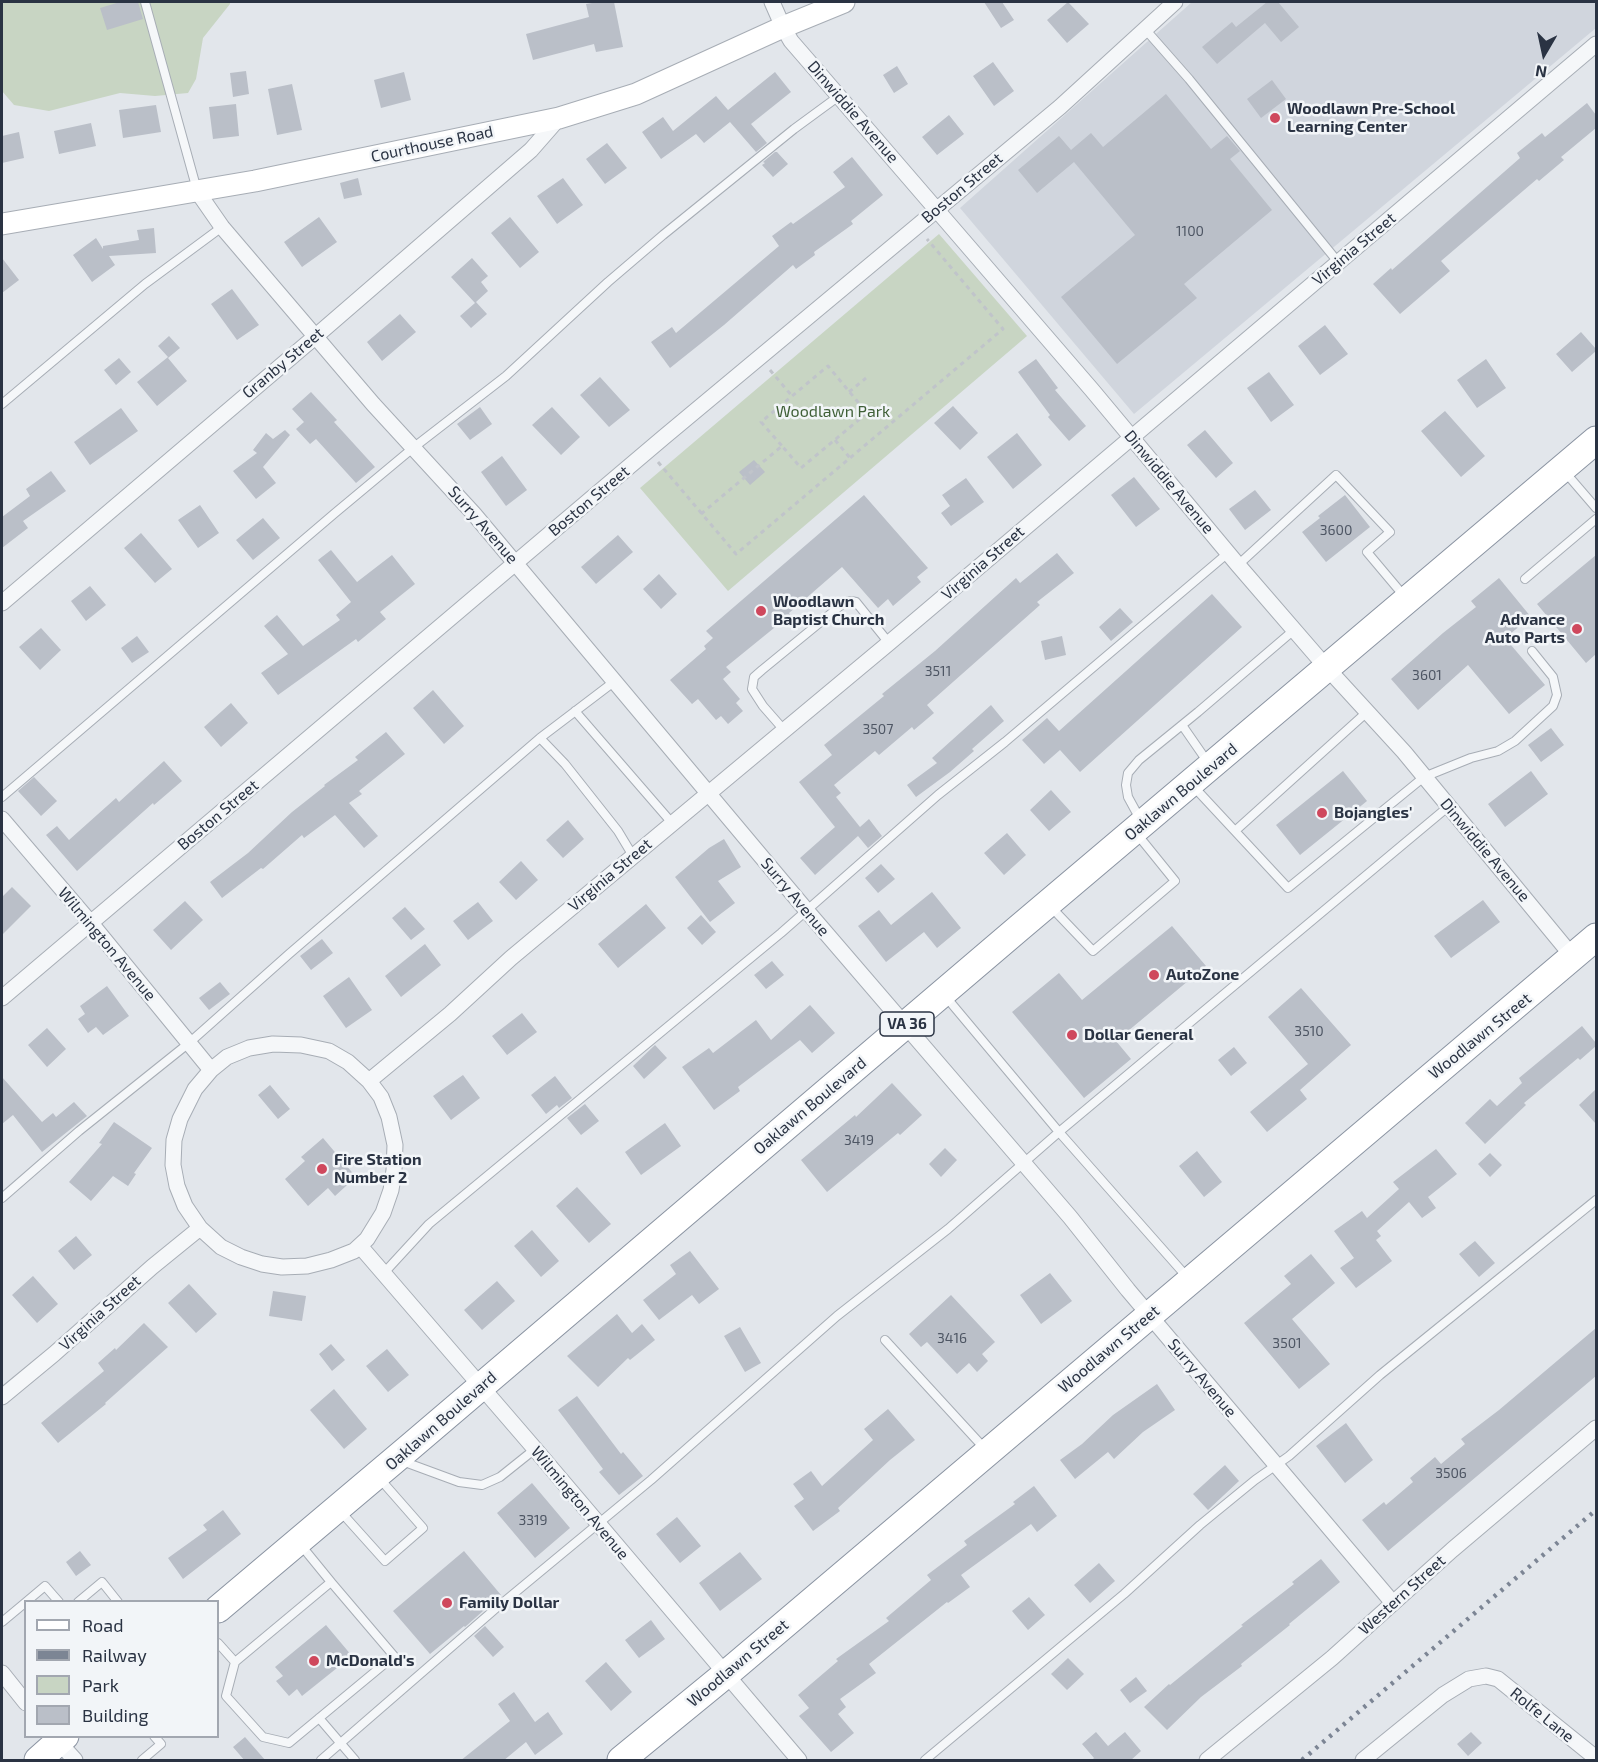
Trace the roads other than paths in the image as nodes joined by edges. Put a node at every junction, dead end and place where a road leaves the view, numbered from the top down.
1 (145, 2) edge
2 (772, 2) edge
3 (844, 2) edge
4 (1175, 2) edge
5 (783, 27) junction
6 (1145, 29) junction
7 (1596, 44) edge
8 (839, 96) junction
9 (559, 118) junction
10 (197, 191) junction
11 (937, 209) junction
12 (2, 224) edge
13 (222, 227) junction
14 (1338, 262) junction
15 (316, 336) junction
16 (2, 404) edge
17 (1131, 436) junction
18 (1596, 440) edge
19 (413, 448) junction
20 (1562, 469) junction
21 (1596, 508) edge
22 (1596, 519) edge
23 (1233, 559) junction
24 (516, 563) junction
25 (1525, 579) dead end
26 (1407, 599) junction
27 (2, 603) edge
28 (1294, 630) junction
29 (889, 644) junction
30 (1532, 651) dead end
31 (1327, 668) junction
32 (615, 681) junction
33 (575, 711) junction
34 (1367, 712) junction
35 (1182, 725) junction
36 (784, 730) junction
37 (540, 738) junction
38 (1201, 776) junction
39 (1424, 777) junction
40 (708, 793) junction
41 (2, 798) edge
42 (1449, 806) junction
43 (2, 819) edge
44 (672, 823) junction
45 (1139, 827) junction
46 (1235, 831) junction
47 (633, 856) junction
48 (1048, 903) junction
49 (807, 911) junction
50 (90, 922) junction
51 (1596, 937) edge
52 (1573, 957) junction
53 (943, 993) junction
54 (2, 997) edge
55 (904, 1026) junction
56 (189, 1043) junction
57 (211, 1070) junction
58 (369, 1081) junction
59 (1059, 1132) junction
60 (1023, 1163) junction
61 (2, 1198) edge
62 (1596, 1200) edge
63 (200, 1228) junction
64 (360, 1246) junction
65 (383, 1274) junction
66 (1190, 1280) junction
67 (1149, 1315) junction
68 (885, 1340) dead end
69 (481, 1386) junction
70 (2, 1397) edge
71 (1596, 1428) edge
72 (535, 1449) junction
73 (988, 1452) junction
74 (1276, 1465) junction
75 (387, 1467) junction
76 (337, 1508) junction
77 (597, 1524) junction
78 (298, 1541) junction
79 (331, 1582) junction
80 (28, 1600) edge
81 (56, 1600) edge
82 (80, 1600) edge
83 (116, 1600) edge
84 (1393, 1603) junction
85 (24, 1604) edge
86 (219, 1608) edge
87 (2, 1622) edge
88 (219, 1644) edge
89 (235, 1662) junction
90 (2, 1673) edge
91 (726, 1674) junction
92 (24, 1700) edge
93 (319, 1718) junction
94 (155, 1738) edge
95 (340, 1743) junction
96 (63, 1744) edge
97 (1596, 1758) edge
98 (38, 1761) edge
99 (142, 1761) edge
100 (321, 1761) edge
101 (355, 1761) edge
102 (621, 1761) edge
103 (799, 1761) edge
104 (925, 1761) edge
105 (1207, 1761) edge
106 (1363, 1761) edge

1 - 10 lane
2 - 5 street, Dinwiddie Avenue
3 - 5 street, Courthouse Road
4 - 6 street, Boston Street
5 - 8 street, Dinwiddie Avenue
5 - 9 street, Courthouse Road
6 - 11 street, Boston Street
6 - 14 lane
7 - 14 street, Virginia Street
8 - 11 street, Dinwiddie Avenue
8 - 19 lane
9 - 10 street, Courthouse Road
9 - 15 street, Granby Street
10 - 12 street, Courthouse Road
10 - 13 street, Surry Avenue
11 - 17 street, Dinwiddie Avenue
11 - 24 street, Boston Street
13 - 15 street, Surry Avenue
13 - 16 lane
14 - 17 street, Virginia Street
15 - 19 street, Surry Avenue
15 - 27 street, Granby Street
17 - 23 street, Dinwiddie Avenue
17 - 29 street, Virginia Street
18 - 20 highway, Oaklawn Boulevard / VA 36
19 - 24 street, Surry Avenue
19 - 41 lane
20 - 21 lane
20 - 26 highway, Oaklawn Boulevard / VA 36
22 - 25 lane
23 - 26 lane
23 - 28 street, Dinwiddie Avenue
23 - 49 lane
24 - 32 street, Surry Avenue
24 - 50 street, Boston Street
26 - 31 highway, Oaklawn Boulevard / VA 36
28 - 31 street, Dinwiddie Avenue
28 - 35 lane
29 - 36 street, Virginia Street
29 - 36 lane
30 - 39 lane
31 - 34 street, Dinwiddie Avenue
31 - 38 highway, Oaklawn Boulevard / VA 36
32 - 33 lane
32 - 40 street, Surry Avenue
33 - 37 lane
33 - 44 lane
34 - 39 street, Dinwiddie Avenue
34 - 46 lane
35 - 38 lane
35 - 45 lane
36 - 40 street, Virginia Street
37 - 47 lane
37 - 56 lane
38 - 45 highway, Oaklawn Boulevard / VA 36
38 - 46 lane
39 - 42 street, Dinwiddie Avenue
39 - 46 lane
40 - 44 street, Virginia Street
40 - 49 street, Surry Avenue
42 - 52 street, Dinwiddie Avenue
42 - 59 lane
43 - 50 street, Wilmington Avenue
44 - 47 street, Virginia Street
45 - 48 highway, Oaklawn Boulevard / VA 36
45 - 48 lane
47 - 58 street, Virginia Street
48 - 53 highway, Oaklawn Boulevard / VA 36
49 - 55 street, Surry Avenue
49 - 65 lane
50 - 54 street, Boston Street
50 - 56 street, Wilmington Avenue
51 - 52 highway, Woodlawn Street
52 - 66 highway, Woodlawn Street
53 - 55 highway, Oaklawn Boulevard / VA 36
53 - 59 lane
55 - 60 street, Surry Avenue
55 - 69 highway, Oaklawn Boulevard / VA 36
56 - 57 street, Wilmington Avenue
56 - 61 lane
57 - 58 street
57 - 63 street
58 - 64 street
59 - 60 lane
59 - 66 lane
60 - 67 street, Surry Avenue
60 - 77 lane
62 - 74 lane
63 - 64 street
63 - 70 street, Virginia Street
64 - 65 street, Wilmington Avenue
65 - 69 street, Wilmington Avenue
66 - 67 highway, Woodlawn Street
67 - 73 highway, Woodlawn Street
67 - 74 street, Surry Avenue
68 - 73 lane
69 - 72 street, Wilmington Avenue
69 - 75 highway, Oaklawn Boulevard / VA 36
71 - 84 street, Western Street
72 - 75 lane
72 - 77 street, Wilmington Avenue
73 - 91 highway, Woodlawn Street
74 - 84 street, Surry Avenue
74 - 104 lane
75 - 76 highway, Oaklawn Boulevard / VA 36
75 - 76 lane
76 - 78 highway, Oaklawn Boulevard / VA 36
77 - 91 street, Wilmington Avenue
77 - 95 lane
78 - 79 lane
78 - 86 highway, Oaklawn Boulevard / VA 36
79 - 89 lane
79 - 93 lane
80 - 81 lane
82 - 83 lane
84 - 105 street, Western Street
85 - 87 lane
88 - 89 lane
89 - 93 lane
90 - 92 street
91 - 102 highway, Woodlawn Street
91 - 103 street, Wilmington Avenue
93 - 95 lane
94 - 99 lane
95 - 100 lane
95 - 101 lane
96 - 98 highway
97 - 106 street, Rolfe Lane

